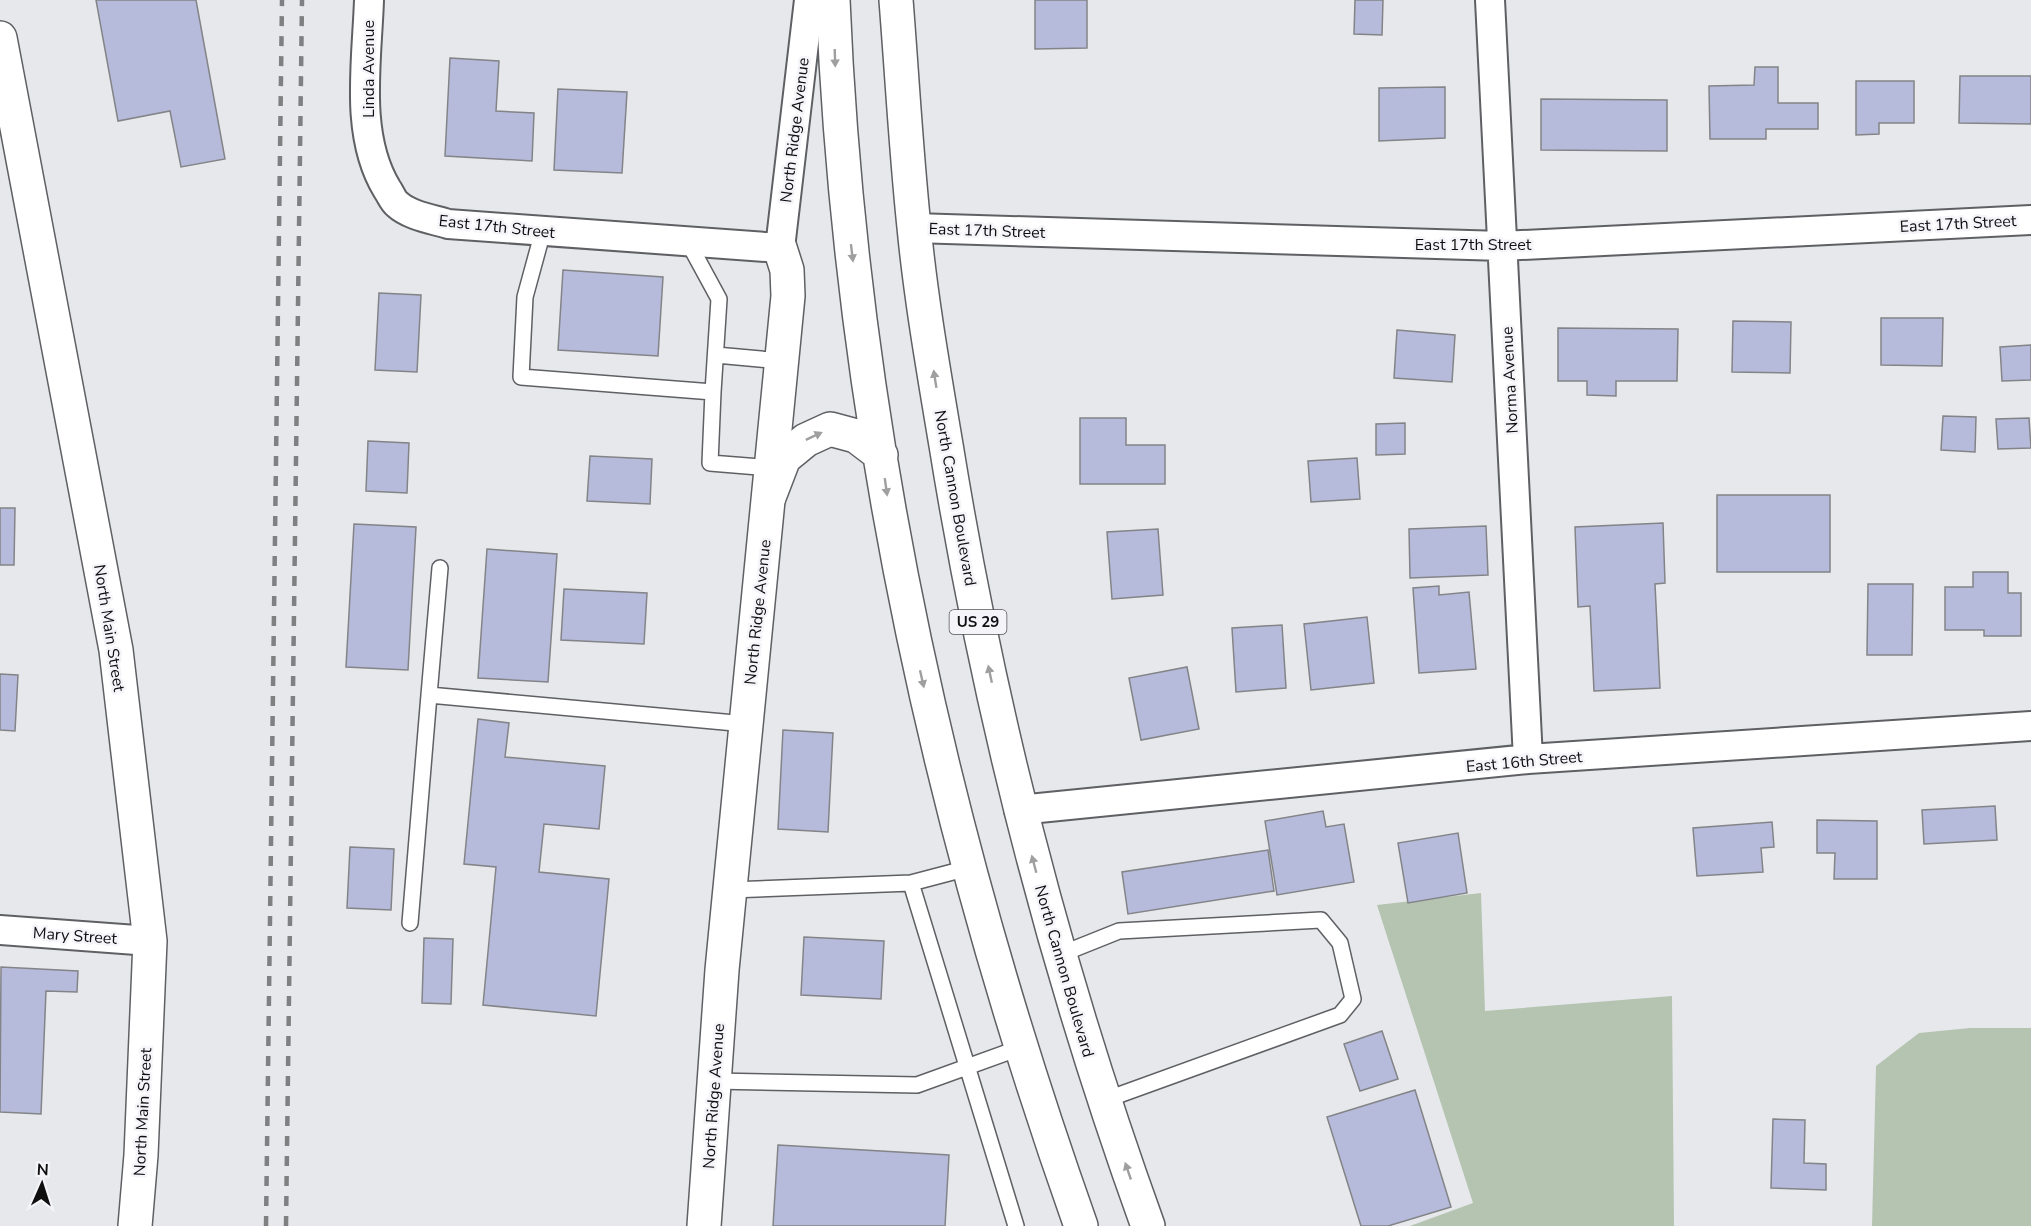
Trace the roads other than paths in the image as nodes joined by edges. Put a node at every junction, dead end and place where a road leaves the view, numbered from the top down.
1 (369, 0) edge
2 (809, 0) edge
3 (833, 0) edge
4 (896, 0) edge
5 (1490, 0) edge
6 (0, 38) edge
7 (10, 145) edge
8 (397, 204) joint
9 (2031, 220) edge
10 (914, 228) junction
11 (543, 231) junction
12 (688, 242) junction
13 (1502, 246) junction
14 (780, 248) junction
15 (716, 355) junction
16 (782, 361) junction
17 (713, 392) junction
18 (881, 455) junction
19 (770, 482) junction
20 (440, 568) dead end
21 (429, 695) junction
22 (746, 724) junction
23 (2031, 726) edge
24 (1528, 759) junction
25 (1019, 810) junction
26 (968, 868) junction
27 (910, 883) junction
28 (730, 890) junction
29 (410, 923) dead end
30 (0, 930) edge
31 (150, 941) junction
32 (1059, 955) junction
33 (1022, 1047) junction
34 (967, 1066) junction
35 (714, 1081) junction
36 (1105, 1100) junction
37 (1074, 1224) edge
38 (135, 1226) edge
39 (704, 1226) edge
40 (1016, 1226) edge
41 (1148, 1226) edge

1 - 8 street, Linda Avenue
2 - 14 street, North Ridge Avenue
3 -> 18 main road
4 - 10 main road, North Cannon Boulevard / US 29
5 - 13 street, Norma Avenue
6 - 7 main road, North Main Street
7 - 31 main road, North Main Street
8 - 11 street, East 17th Street
9 - 13 street, East 17th Street
10 - 13 street, East 17th Street
25 -> 10 main road, North Cannon Boulevard / US 29
11 - 12 street, East 17th Street
11 - 17 lane
12 - 14 street, East 17th Street
12 - 15 lane
13 - 24 street, Norma Avenue
14 - 16 main road, North Ridge Avenue
15 - 16 lane
15 - 17 lane
16 - 19 main road, North Ridge Avenue
17 - 19 lane
19 -> 18 main road
18 -> 26 main road
19 - 22 main road, North Ridge Avenue
20 - 21 lane
21 - 22 lane
21 - 29 lane
22 - 28 main road, North Ridge Avenue
23 - 24 street, East 16th Street
24 - 25 street, East 16th Street
32 -> 25 main road, North Cannon Boulevard / US 29
26 - 27 lane
26 - 33 main road
27 - 28 lane
27 - 34 lane
28 - 35 main road, North Ridge Avenue
30 - 31 street, Mary Street
31 - 38 main road, North Main Street
32 - 36 main road, North Cannon Boulevard / US 29
32 - 36 lane
33 - 34 lane
33 - 37 main road
34 - 35 lane
34 - 40 lane
35 - 39 main road, North Ridge Avenue
41 -> 36 main road, North Cannon Boulevard / US 29

